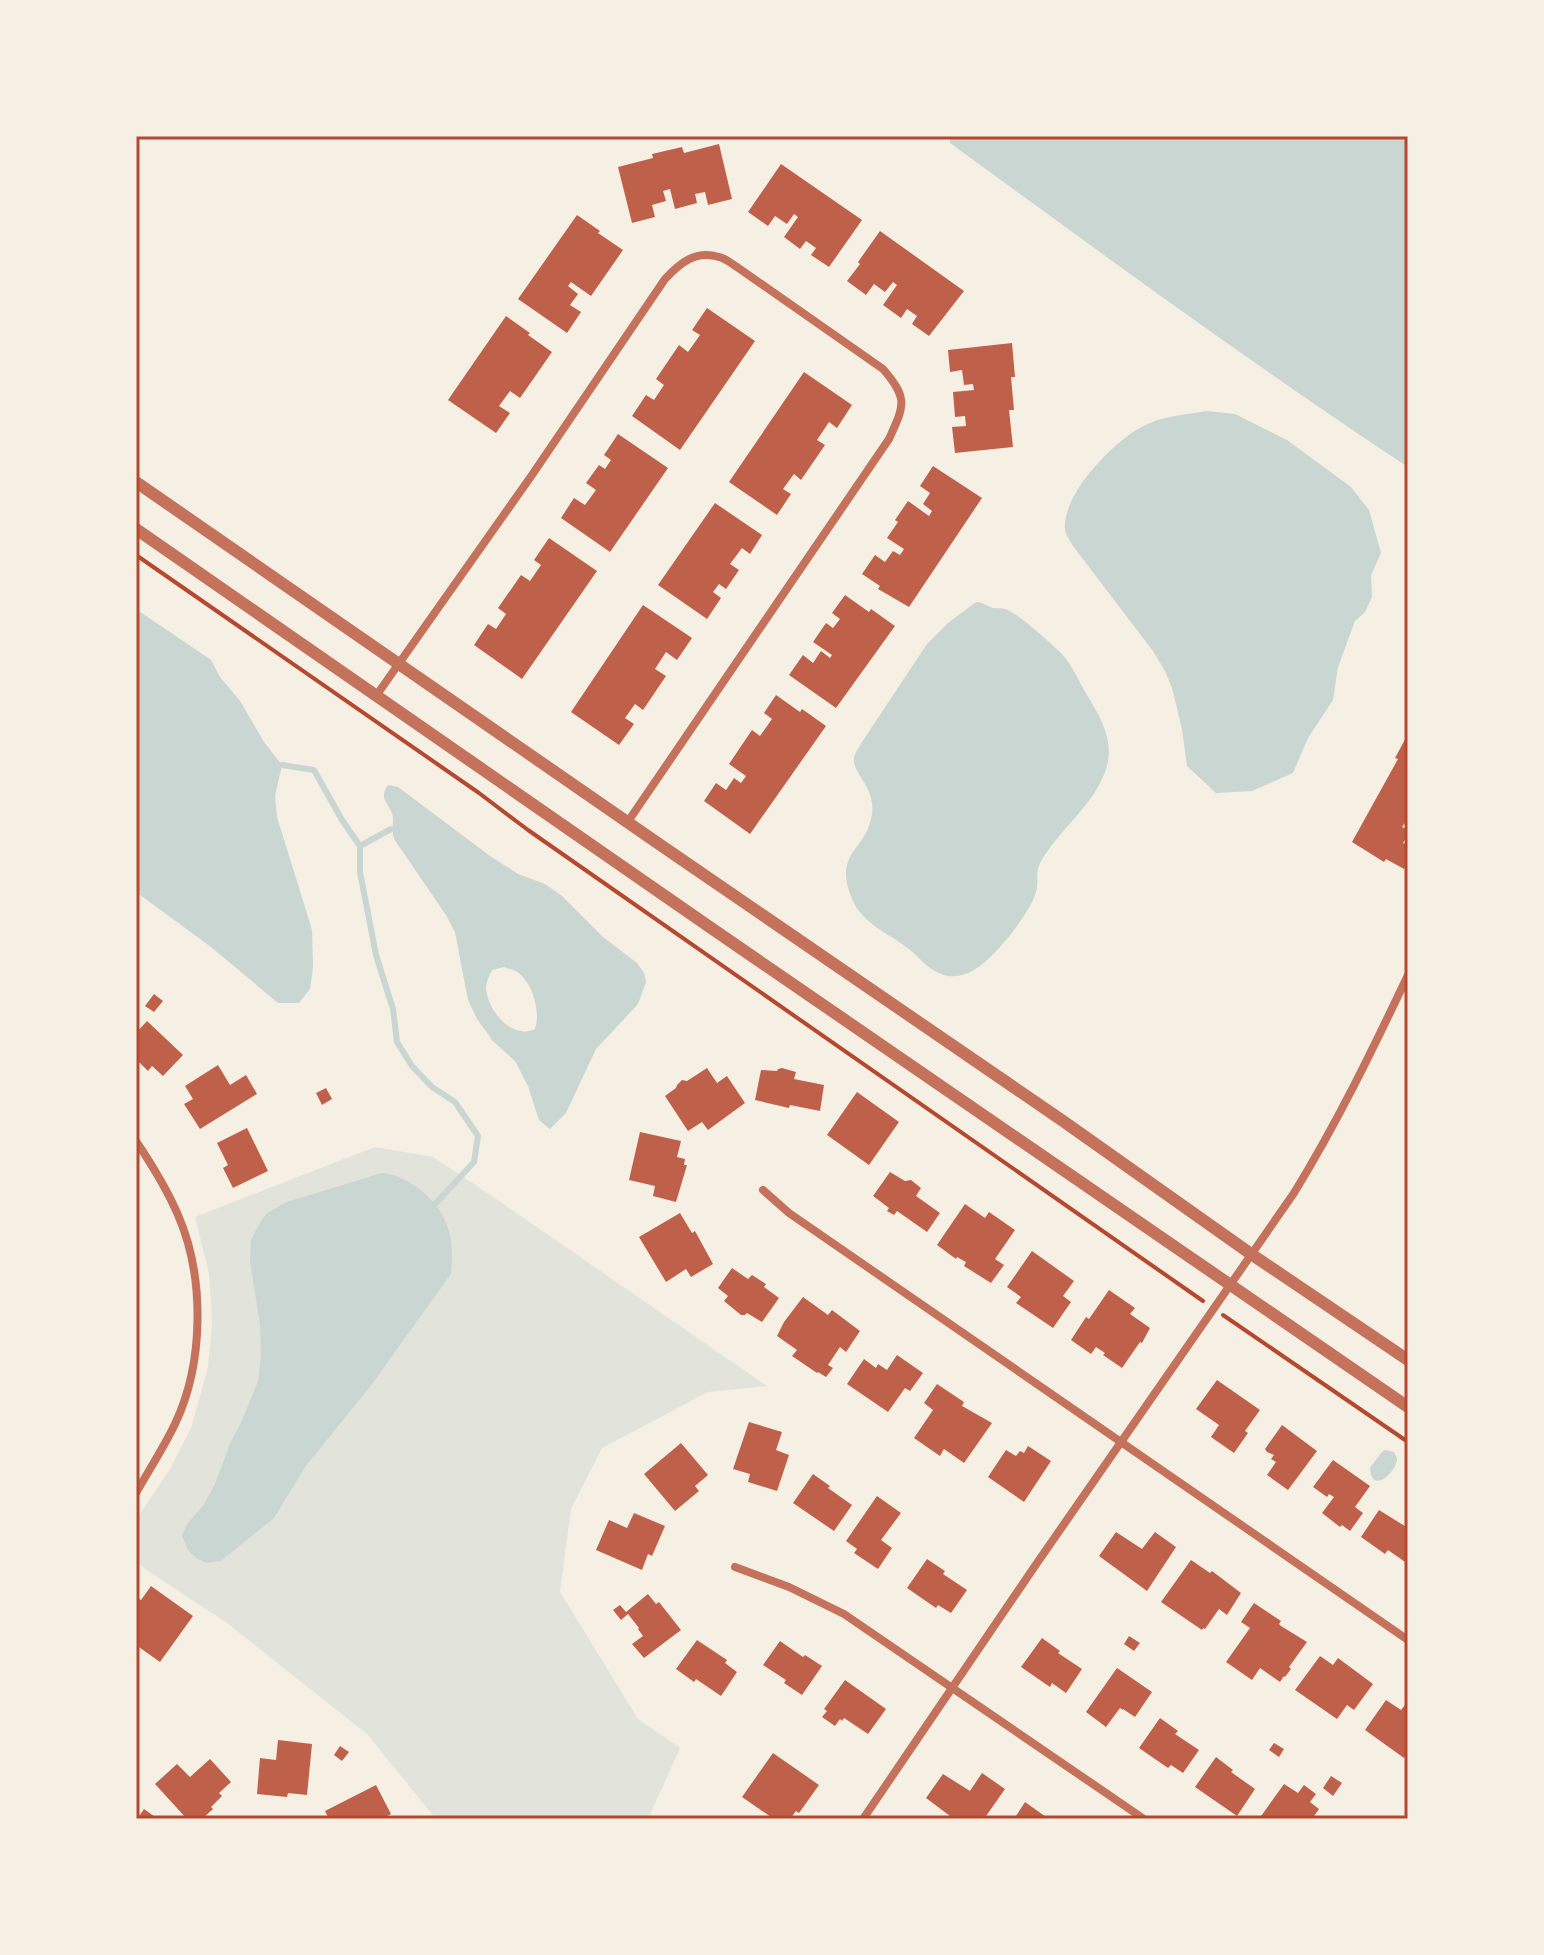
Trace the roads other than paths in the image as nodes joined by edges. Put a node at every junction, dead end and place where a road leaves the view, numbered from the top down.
1 (136, 482) edge
2 (136, 529) edge
3 (398, 664) junction
4 (376, 696) junction
5 (627, 823) junction
6 (1408, 975) edge
7 (136, 1141) edge
8 (763, 1190) dead end
9 (1251, 1254) junction
10 (1229, 1284) junction
11 (1408, 1360) edge
12 (1408, 1407) edge
13 (1120, 1442) junction
14 (136, 1493) edge
15 (735, 1567) dead end
16 (1408, 1640) edge
17 (953, 1688) junction
18 (863, 1819) edge
19 (1144, 1819) edge

1 - 3 street
2 - 4 street
3 - 4 street
3 - 5 street
3 - 5 street
4 - 10 street
5 - 9 street
6 - 9 street
7 - 14 street
8 - 13 street
9 - 10 street
9 - 11 street
10 - 12 street
10 - 13 street
13 - 16 street
13 - 17 street
15 - 17 street
17 - 18 street
17 - 19 street

